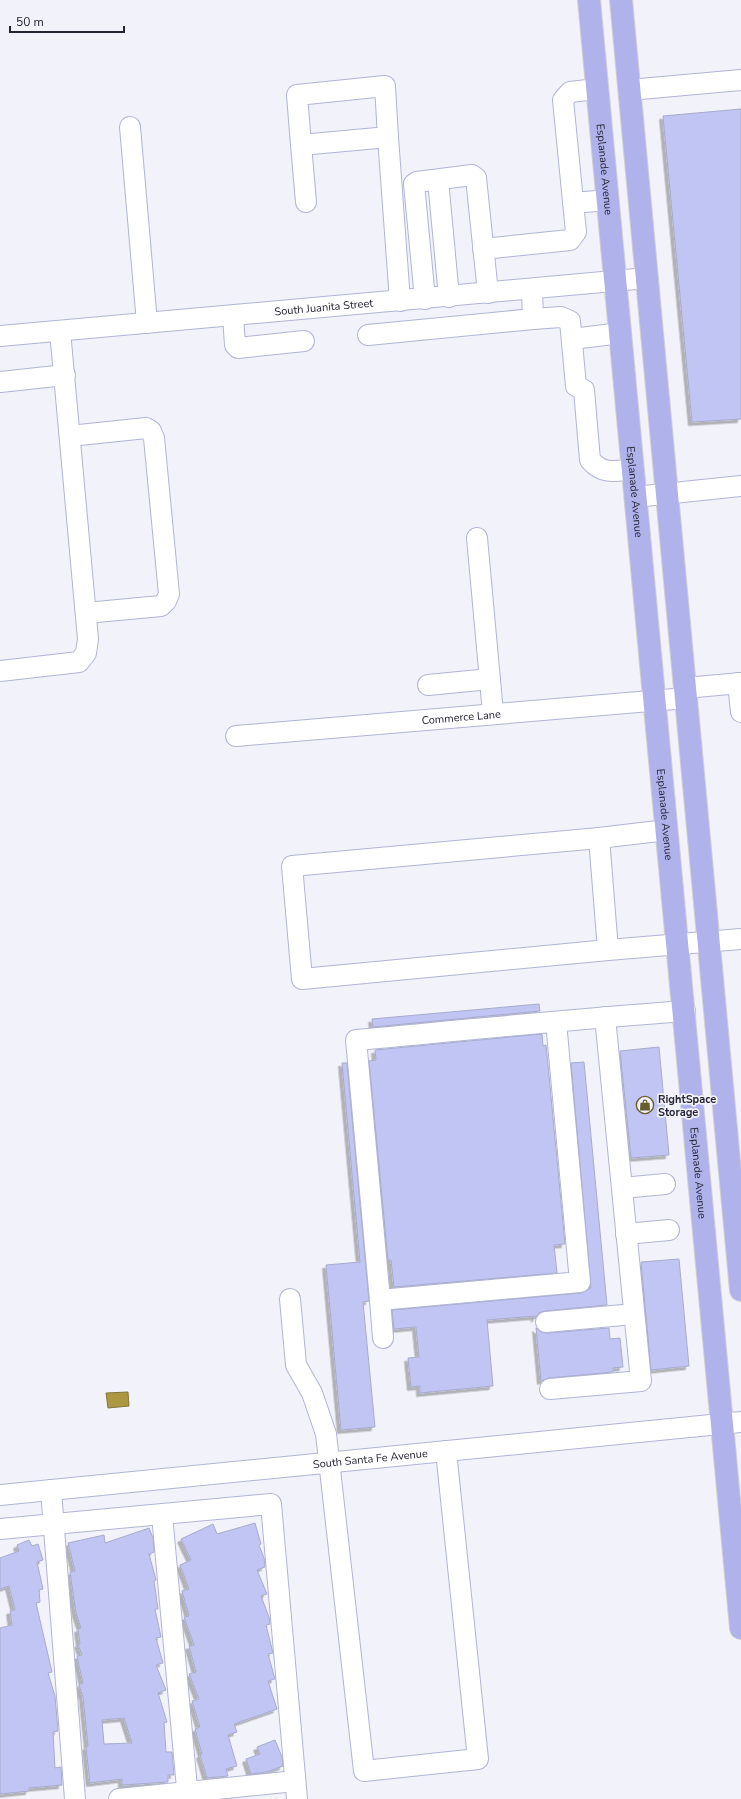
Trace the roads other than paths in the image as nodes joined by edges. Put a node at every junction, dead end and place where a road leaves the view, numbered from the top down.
1 (589, 0) edge
2 (621, 0) edge
3 (741, 80) edge
4 (597, 89) junction
5 (629, 90) junction
6 (130, 127) dead end
7 (388, 137) junction
8 (301, 145) junction
9 (438, 180) junction
10 (608, 200) junction
11 (306, 202) dead end
12 (573, 203) junction
13 (419, 240) junction
14 (397, 242) junction
15 (483, 249) junction
16 (647, 278) junction
17 (616, 282) junction
18 (532, 290) junction
19 (488, 294) junction
20 (449, 297) junction
21 (425, 299) junction
22 (400, 301) junction
23 (233, 316) junction
24 (533, 319) junction
25 (147, 324) junction
26 (60, 331) junction
27 (621, 333) junction
28 (368, 335) dead end
29 (0, 336) edge
30 (572, 339) junction
31 (304, 341) dead end
32 (65, 375) junction
33 (0, 382) edge
34 (70, 436) junction
35 (633, 469) junction
36 (741, 486) edge
37 (668, 493) junction
38 (636, 497) junction
39 (477, 538) dead end
40 (86, 613) junction
41 (0, 671) edge
42 (490, 679) junction
43 (740, 683) edge
44 (428, 685) dead end
45 (686, 693) junction
46 (655, 700) junction
47 (741, 712) edge
48 (493, 714) junction
49 (236, 736) dead end
50 (668, 830) junction
51 (599, 838) junction
52 (741, 938) edge
53 (709, 941) junction
54 (678, 945) junction
55 (608, 950) junction
56 (685, 1012) junction
57 (605, 1017) junction
58 (556, 1022) junction
59 (724, 1108) junction
60 (694, 1110) junction
61 (665, 1184) dead end
62 (622, 1188) junction
63 (669, 1230) dead end
64 (626, 1234) junction
65 (741, 1290) edge
66 (290, 1299) dead end
67 (380, 1300) junction
68 (634, 1314) junction
69 (546, 1322) dead end
70 (383, 1338) dead end
71 (550, 1390) dead end
72 (732, 1423) edge
73 (446, 1451) junction
74 (330, 1462) junction
75 (51, 1490) junction
76 (0, 1495) edge
77 (162, 1515) junction
78 (55, 1525) junction
79 (0, 1529) edge
80 (741, 1628) edge
81 (296, 1790) edge
82 (188, 1796) edge
83 (75, 1799) edge
84 (119, 1799) edge

1 - 4 main road, Esplanade Avenue
2 - 5 main road
3 - 5 street
4 - 10 main road, Esplanade Avenue
4 - 12 street
5 - 16 main road
6 - 25 street
7 - 8 street
7 - 8 street
7 - 14 street
8 - 11 street
9 - 13 street
9 - 15 street
9 - 20 street
10 - 12 street
10 - 17 main road, Esplanade Avenue
12 - 15 street
13 - 14 street
13 - 21 street
14 - 22 street
15 - 19 street
16 - 17 street, South Juanita Street
16 - 37 main road
17 - 18 street, South Juanita Street
17 - 27 main road, Esplanade Avenue
18 - 19 street, South Juanita Street
18 - 24 street
19 - 20 street, South Juanita Street
20 - 21 street, South Juanita Street
21 - 22 street, South Juanita Street
22 - 23 street, South Juanita Street
23 - 25 street, South Juanita Street
23 - 31 street
24 - 28 street
24 - 30 street
25 - 26 street, South Juanita Street
26 - 29 street, South Juanita Street
26 - 32 street
27 - 30 street
27 - 35 main road, Esplanade Avenue
30 - 35 street
32 - 33 street
32 - 34 street
34 - 40 street
34 - 40 street
35 - 38 main road, Esplanade Avenue
36 - 37 street
37 - 38 street
37 - 45 main road
38 - 46 main road, Esplanade Avenue
39 - 42 street
40 - 41 street
42 - 44 street
42 - 48 street
43 - 45 street, Commerce Lane
43 - 47 street
45 - 46 street, Commerce Lane
45 - 53 main road
46 - 48 street, Commerce Lane
46 - 50 main road, Esplanade Avenue
48 - 49 street, Commerce Lane
50 - 51 street
50 - 54 main road, Esplanade Avenue
51 - 55 street
51 - 55 street
52 - 53 street
53 - 54 street
53 - 59 main road
54 - 55 street
54 - 56 main road, Esplanade Avenue
56 - 57 street
56 - 60 main road, Esplanade Avenue
57 - 58 street
57 - 62 street
58 - 67 street
58 - 67 street
59 - 60 main road
59 - 65 main road
60 - 72 main road, Esplanade Avenue
61 - 62 street
62 - 64 street
63 - 64 street
64 - 68 street
66 - 74 street
67 - 70 street
68 - 69 street
68 - 71 street
72 - 73 street, South Santa Fe Avenue
72 - 80 main road, Esplanade Avenue
73 - 74 street, South Santa Fe Avenue
73 - 74 street
74 - 75 street, South Santa Fe Avenue
75 - 76 street, South Santa Fe Avenue
75 - 78 street
77 - 78 street
77 - 81 street
77 - 82 street
78 - 79 street
78 - 83 street
81 - 82 street
82 - 84 street

